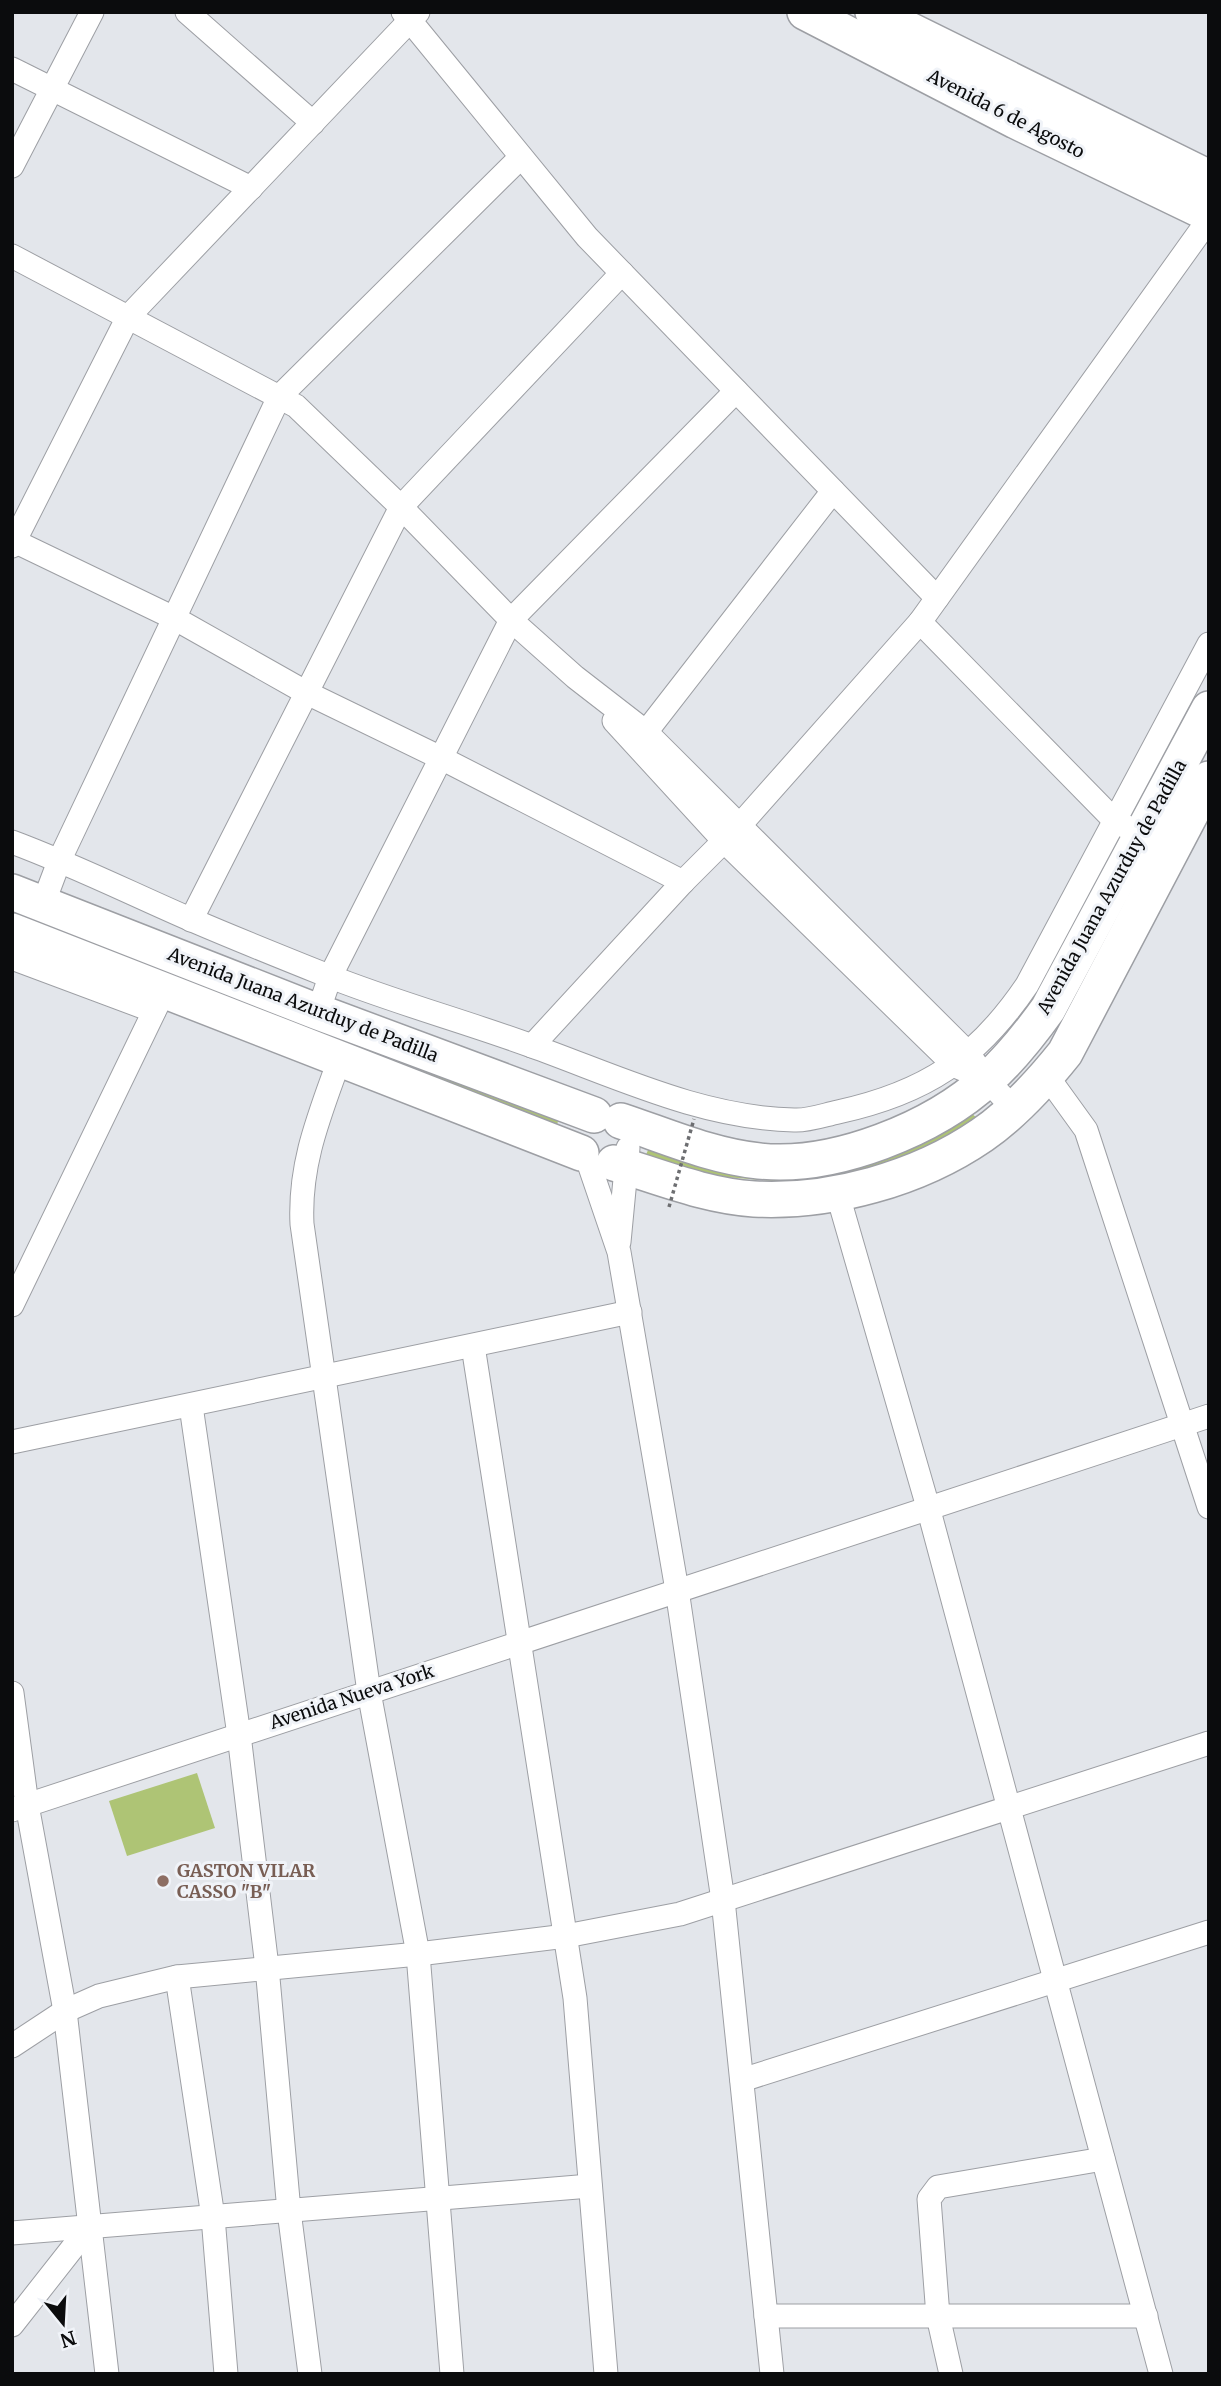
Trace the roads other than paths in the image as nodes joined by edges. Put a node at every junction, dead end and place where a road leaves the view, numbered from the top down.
1 (92, 12) edge
2 (187, 12) edge
3 (805, 12) edge
4 (873, 12) edge
5 (410, 15) edge
6 (12, 69) edge
7 (51, 88) junction
8 (1023, 106) junction
9 (313, 123) junction
10 (521, 157) junction
11 (12, 166) edge
12 (1209, 178) edge
13 (251, 188) junction
14 (1209, 214) edge
15 (1209, 219) edge
16 (12, 256) edge
17 (622, 273) junction
18 (128, 317) junction
19 (736, 391) junction
20 (279, 397) junction
21 (833, 491) junction
22 (401, 507) junction
23 (13, 543) edge
24 (937, 598) junction
25 (174, 618) junction
26 (511, 620) junction
27 (920, 622) junction
28 (1209, 644) edge
29 (575, 677) junction
30 (305, 692) junction
31 (1209, 709) edge
32 (646, 732) junction
33 (441, 758) junction
34 (1209, 779) edge
35 (1129, 828) junction
36 (732, 833) junction
37 (12, 842) edge
38 (60, 859) junction
39 (683, 882) junction
40 (28, 898) edge
41 (191, 920) junction
42 (14, 957) edge
43 (330, 977) junction
44 (159, 1000) junction
45 (318, 1012) junction
46 (532, 1046) junction
47 (340, 1058) junction
48 (970, 1066) junction
49 (1047, 1076) junction
50 (1014, 1109) junction
51 (607, 1147) junction
52 (837, 1192) junction
53 (619, 1252) junction
54 (12, 1305) edge
55 (629, 1312) junction
56 (473, 1346) junction
57 (324, 1378) junction
58 (191, 1406) junction
59 (1209, 1416) edge
60 (1182, 1424) junction
61 (12, 1442) edge
62 (928, 1507) junction
63 (1209, 1507) edge
64 (677, 1590) junction
65 (520, 1642) junction
66 (369, 1692) junction
67 (12, 1693) edge
68 (239, 1735) junction
69 (1209, 1743) edge
70 (19, 1807) edge
71 (1009, 1808) junction
72 (723, 1900) junction
73 (1209, 1932) edge
74 (566, 1936) junction
75 (418, 1954) junction
76 (267, 1967) junction
77 (177, 1977) junction
78 (1055, 1980) junction
79 (65, 2011) junction
80 (12, 2046) edge
81 (742, 2080) junction
82 (1103, 2159) junction
83 (590, 2186) junction
84 (436, 2199) junction
85 (289, 2211) junction
86 (213, 2217) junction
87 (89, 2227) junction
88 (12, 2233) edge
89 (766, 2316) junction
90 (938, 2316) junction
91 (1146, 2316) junction
92 (12, 2325) edge
93 (107, 2374) edge
94 (226, 2374) edge
95 (310, 2374) edge
96 (452, 2374) edge
97 (606, 2374) edge
98 (772, 2374) edge
99 (951, 2374) edge
100 (1161, 2374) edge

1 - 7 street
2 - 9 street
3 - 8 highway, Avenida 6 de Agosto
4 - 8 highway, Avenida 6 de Agosto
5 - 9 street
5 - 10 street
6 - 7 street
7 - 11 street
7 - 13 street
8 - 12 highway, Avenida 6 de Agosto
8 - 14 highway, Avenida 6 de Agosto
9 - 13 street
10 - 17 street
10 - 20 street
13 - 18 street
15 - 24 street
16 - 18 street
17 - 19 street
17 - 22 street
18 - 20 street
18 - 23 street
19 - 21 street
19 - 26 street
20 - 22 street
20 - 25 street
21 - 24 street
21 - 32 street
22 - 26 street
22 - 30 street
23 - 25 street
24 - 27 street
25 - 30 street
25 - 38 street
26 - 29 street
26 - 33 street
27 - 35 street
27 - 36 street
28 - 35 street
29 - 32 street
29 - 36 street
30 - 33 street
30 - 41 street
31 - 35 highway, Avenida Juana Azurduy de Padilla
32 - 36 street
33 - 39 street
33 - 43 street
34 - 49 highway, Avenida Juana Azurduy de Padilla
35 - 48 highway, Avenida Juana Azurduy de Padilla
36 - 39 street
36 - 48 street
37 - 38 street
38 - 40 street
38 - 41 street
39 - 46 street
40 - 45 highway, Avenida Juana Azurduy de Padilla
41 - 43 street
42 - 44 highway, Avenida Juana Azurduy de Padilla
43 - 45 street
43 - 46 street
44 - 47 highway, Avenida Juana Azurduy de Padilla
44 - 54 street
45 - 51 highway, Avenida Juana Azurduy de Padilla
46 - 48 street
47 - 51 highway, Avenida Juana Azurduy de Padilla
47 - 57 street
48 - 50 street
48 - 51 highway, Avenida Juana Azurduy de Padilla
49 - 50 highway, Avenida Juana Azurduy de Padilla
49 - 60 street
50 - 52 highway, Avenida Juana Azurduy de Padilla
51 - 52 highway, Avenida Juana Azurduy de Padilla
51 - 53 street
51 - 53 street
52 - 62 street
53 - 55 street
55 - 56 street
55 - 64 street
56 - 57 street
56 - 65 street
57 - 58 street
57 - 66 street
58 - 61 street
58 - 68 street
59 - 60 street, Avenida Nueva York
60 - 62 street, Avenida Nueva York
60 - 63 street
62 - 64 street, Avenida Nueva York
62 - 71 street
64 - 65 street, Avenida Nueva York
64 - 72 street
65 - 66 street, Avenida Nueva York
65 - 74 street
66 - 68 street, Avenida Nueva York
66 - 75 street
67 - 70 street
68 - 70 street, Avenida Nueva York
68 - 76 street
69 - 71 street
70 - 79 street
71 - 72 street
71 - 78 street
72 - 74 street
72 - 81 street
73 - 78 street
74 - 75 street
74 - 83 street
75 - 76 street
75 - 84 street
76 - 77 street
76 - 85 street
77 - 79 street
77 - 86 street
78 - 81 street
78 - 82 street
79 - 80 street
79 - 87 street
81 - 89 street
82 - 90 street
82 - 91 street
83 - 84 street
83 - 97 street
84 - 85 street
84 - 96 street
85 - 86 street
85 - 95 street
86 - 87 street
86 - 94 street
87 - 88 street
87 - 92 street
87 - 93 street
89 - 90 street
89 - 98 street
90 - 91 street
90 - 99 street
91 - 100 street

